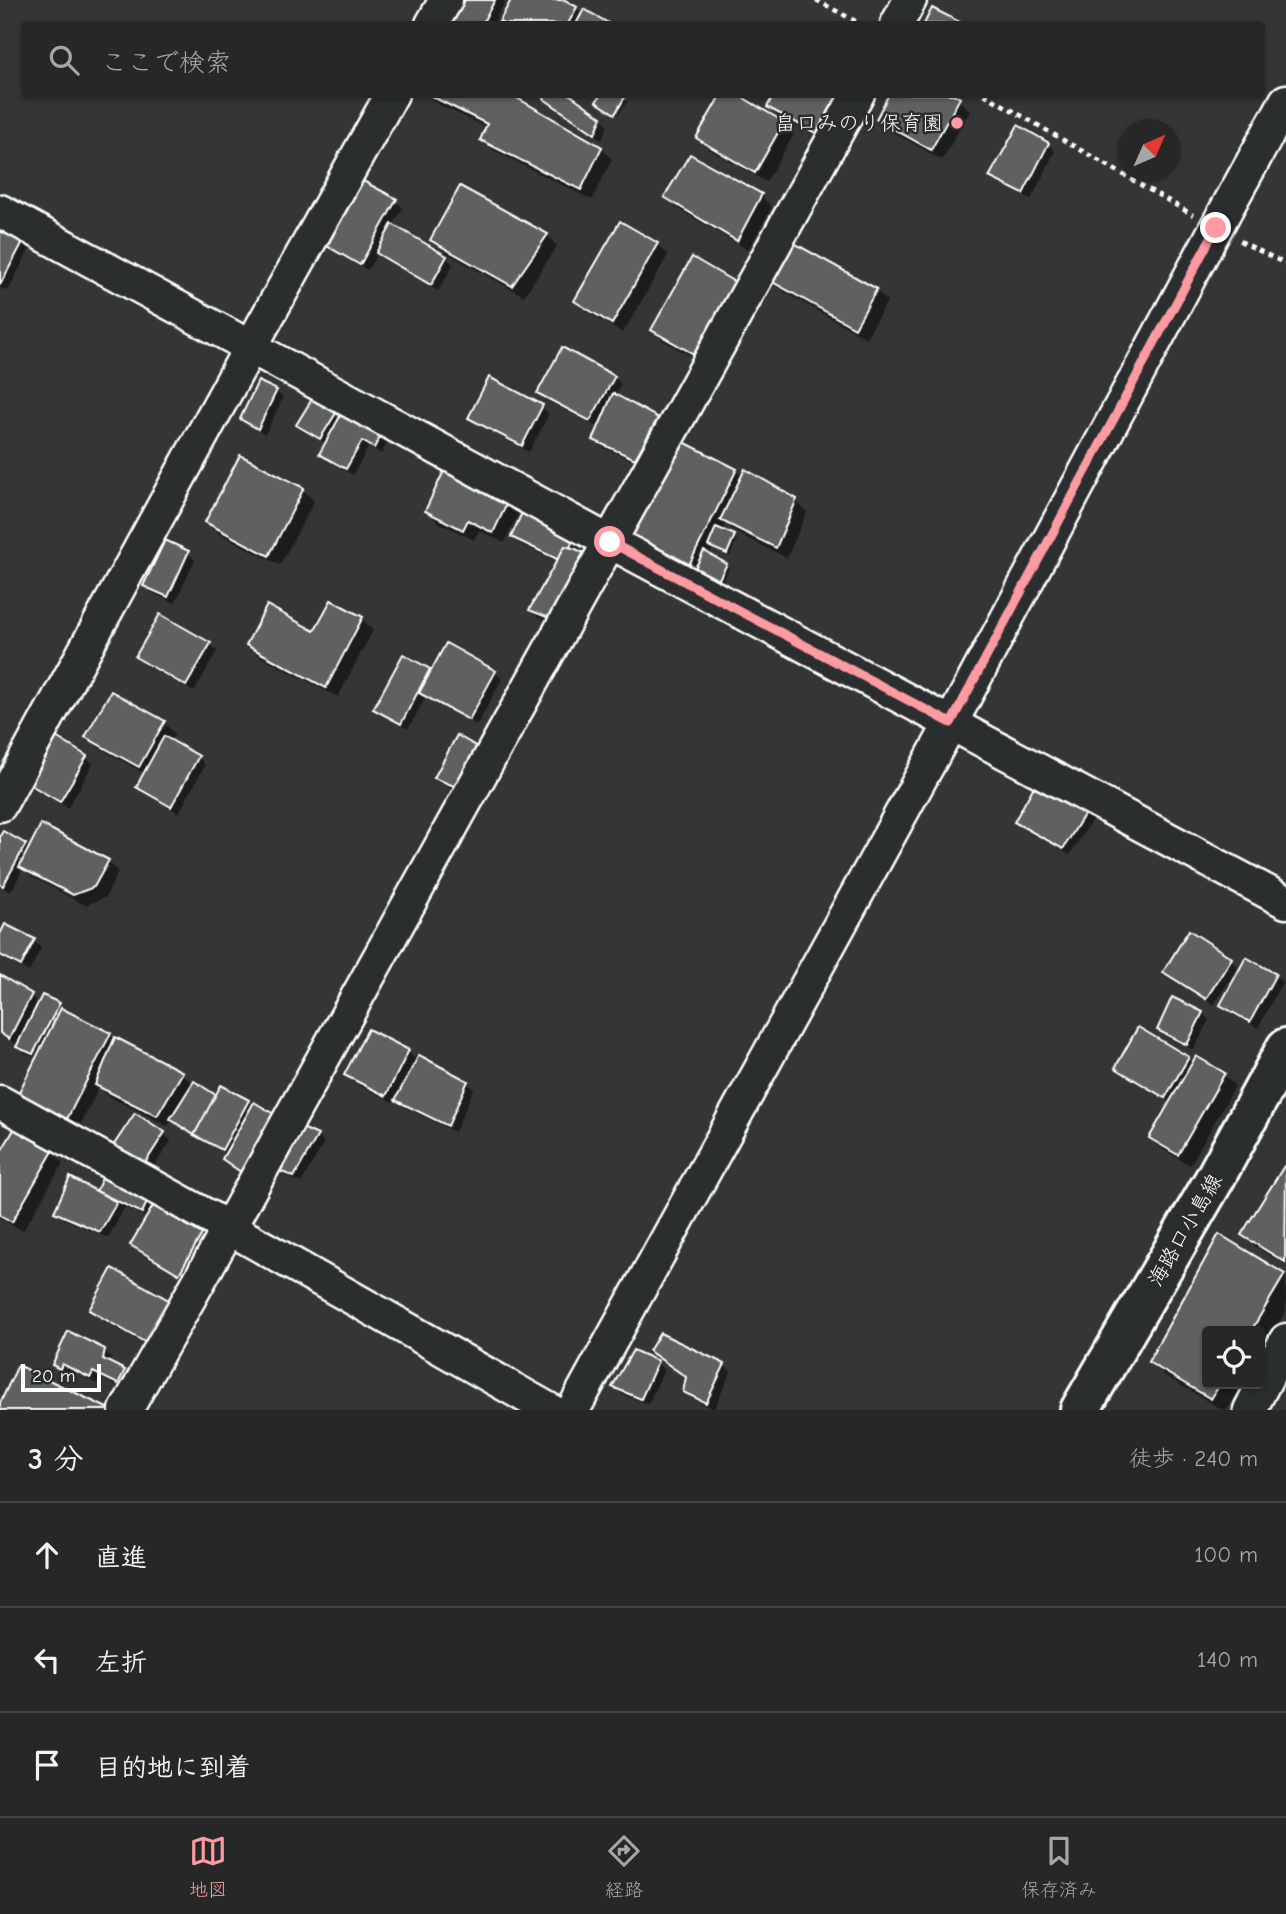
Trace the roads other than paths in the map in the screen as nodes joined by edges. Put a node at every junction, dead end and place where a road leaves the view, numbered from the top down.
1 (446, 0) edge
2 (910, 0) edge
3 (434, 21) edge
4 (899, 21) edge
5 (390, 98) edge
6 (856, 98) edge
7 (1286, 101) edge
8 (0, 211) edge
9 (250, 348) junction
10 (610, 542) junction
11 (951, 723) junction
12 (0, 805) edge
13 (1286, 902) edge
14 (1286, 1048) edge
15 (0, 1102) edge
16 (229, 1228) junction
17 (1286, 1339) edge
18 (126, 1410) edge
19 (550, 1410) edge
20 (573, 1410) edge
21 (1080, 1410) edge
22 (1250, 1410) edge

1 - 3 street
2 - 4 street
5 - 9 street
6 - 10 street
7 - 11 street
8 - 9 street
9 - 10 street
9 - 12 street
10 - 11 street
10 - 16 street
11 - 13 street
11 - 20 street
14 - 21 main road, 海路口小島線
15 - 16 street
16 - 18 street
16 - 19 street
17 - 22 street

